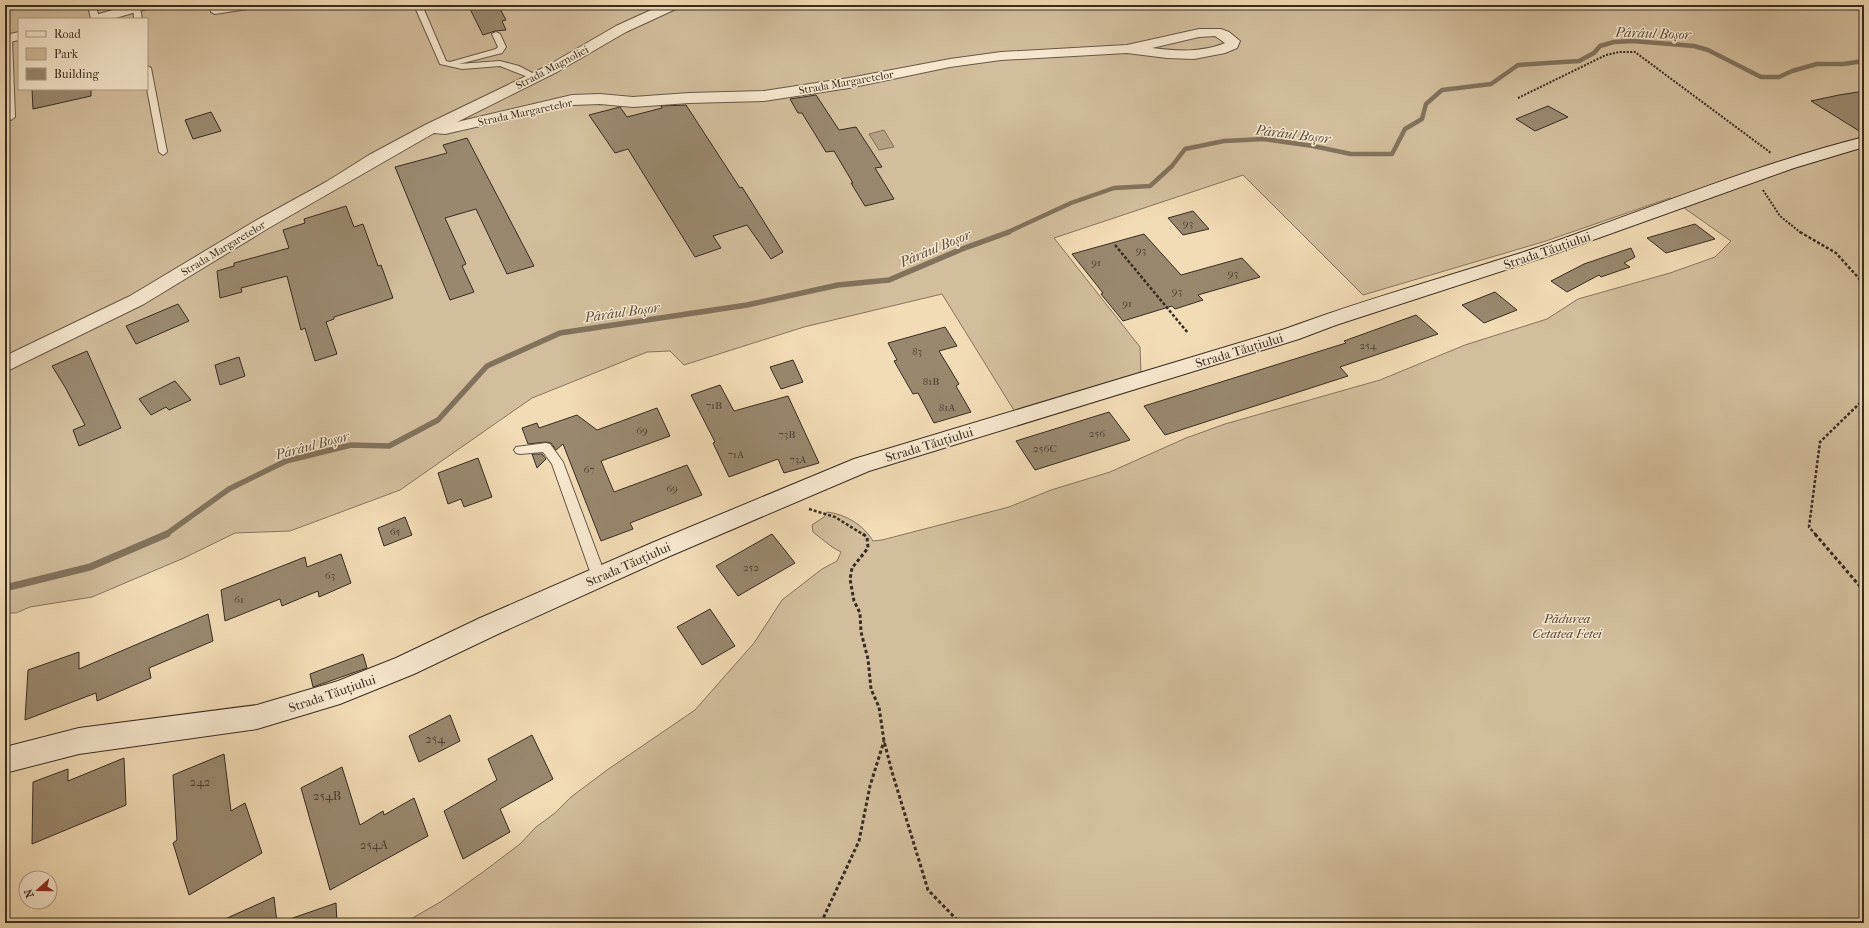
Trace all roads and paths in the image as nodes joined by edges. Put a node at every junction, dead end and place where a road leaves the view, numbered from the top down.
1 (14, 5) edge
2 (92, 5) edge
3 (214, 5) edge
4 (260, 5) edge
5 (418, 5) edge
6 (673, 5) edge
7 (5, 7) edge
8 (139, 11) edge
9 (96, 18) edge
10 (101, 18) edge
11 (496, 34) dead end
12 (11, 38) edge
13 (1127, 49) junction
14 (448, 65) junction
15 (148, 73) edge
16 (536, 77) junction
17 (1518, 98) dead end
18 (11, 117) dead end
19 (431, 128) junction
20 (1864, 142) edge
21 (163, 152) dead end
22 (1788, 164) junction
23 (1745, 180) junction
24 (1115, 245) dead end
25 (1864, 284) edge
26 (1188, 333) dead end
27 (5, 365) edge
28 (1864, 396) edge
29 (520, 450) dead end
30 (771, 502) junction
31 (599, 577) junction
32 (1864, 591) edge
33 (884, 741) junction
34 (5, 760) edge
35 (821, 923) edge
36 (960, 923) edge

1 - 7 lane
2 - 9 lane
3 - 4 lane
5 - 14 lane
6 - 16 street, Strada Magnoliei
8 - 10 street
11 - 14 lane
12 - 18 lane
13 - 13 street, Strada Margaretelor
13 - 19 street, Strada Margaretelor
14 - 16 lane
15 - 21 lane
16 - 19 street, Strada Magnoliei
17 - 22 path
19 - 27 street, Strada Margaretelor
20 - 22 street, Strada Tăuțiului
22 - 23 street, Strada Tăuțiului
23 - 25 path
23 - 30 street, Strada Tăuțiului
24 - 26 path
28 - 32 path
29 - 31 lane
30 - 31 street, Strada Tăuțiului
30 - 33 path
31 - 34 street, Strada Tăuțiului
33 - 35 path
33 - 36 path

